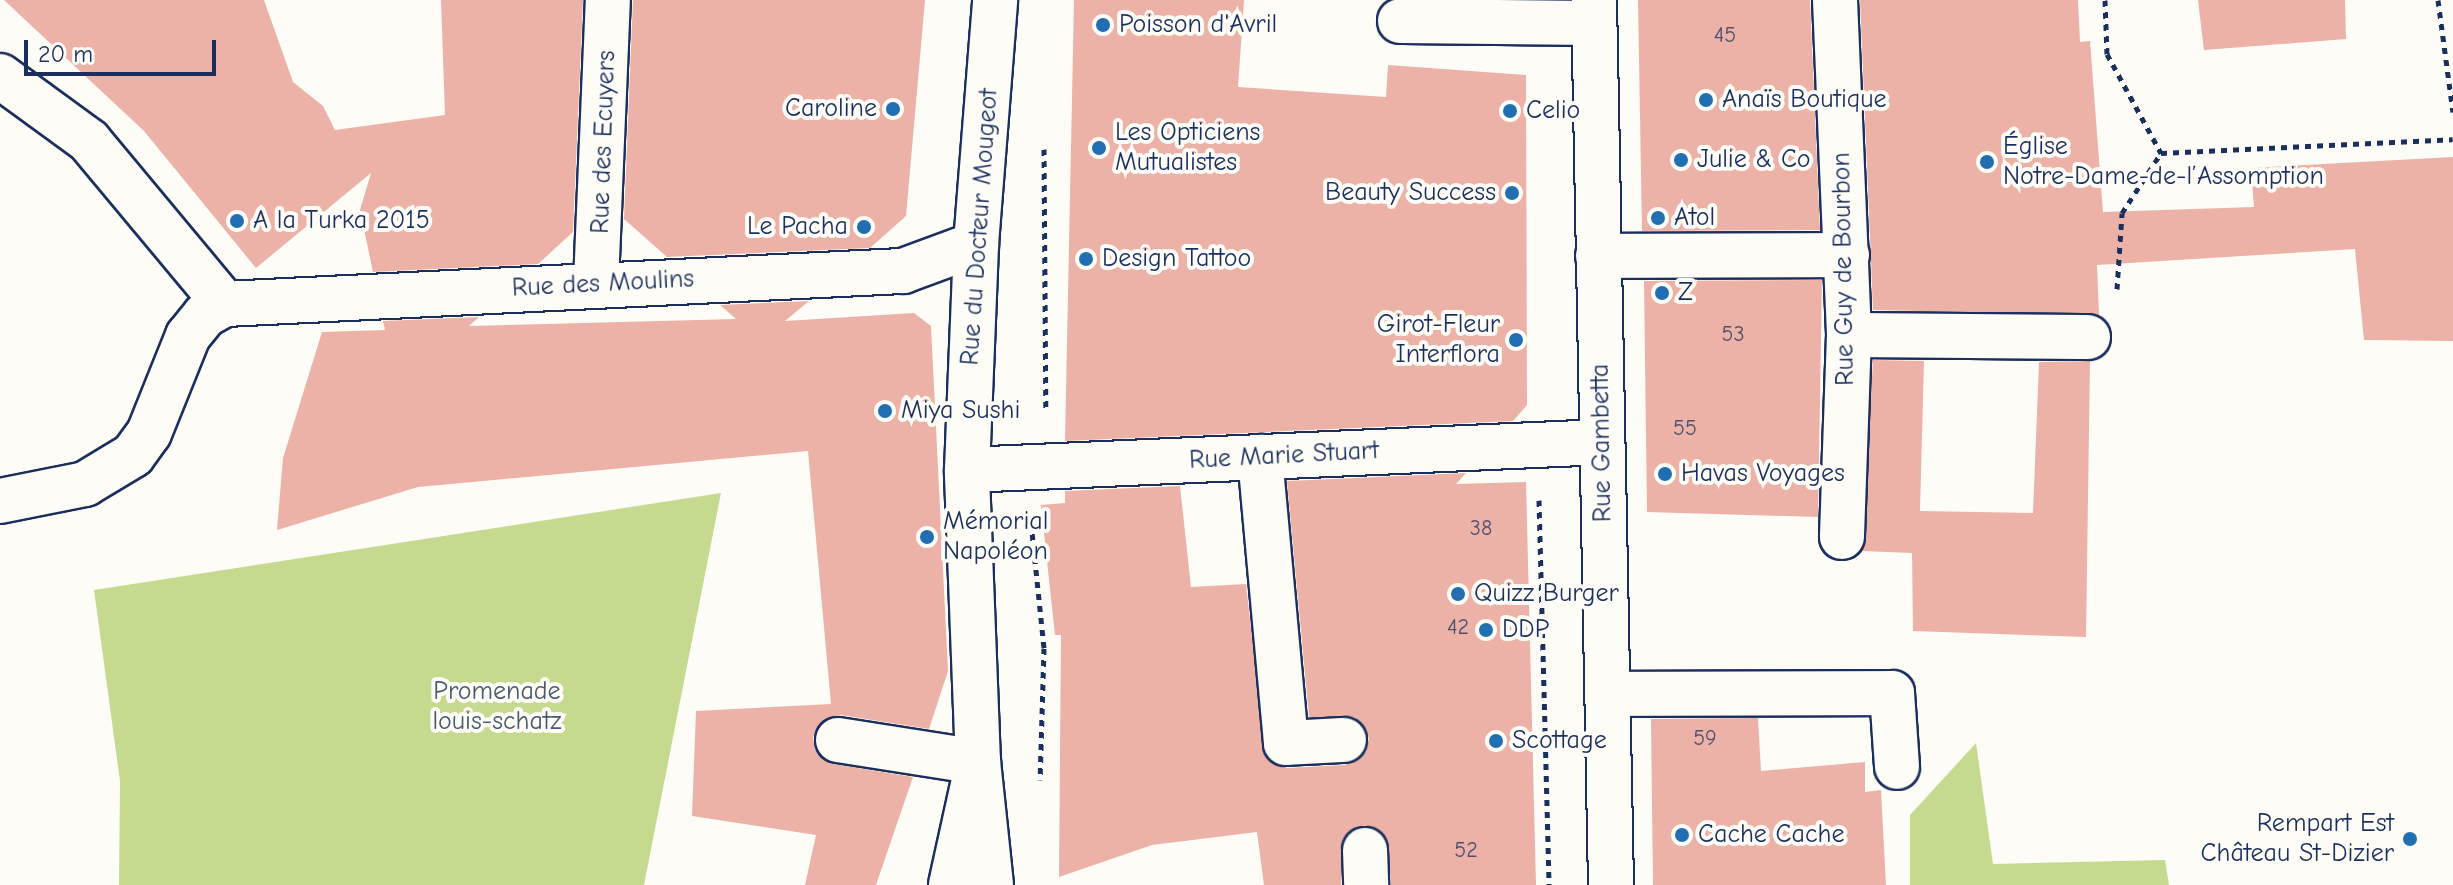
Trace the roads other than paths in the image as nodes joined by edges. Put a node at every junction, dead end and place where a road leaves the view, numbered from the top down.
1 (608, 0) edge
2 (995, 0) edge
3 (1835, 0) edge
4 (1594, 12) edge
5 (1400, 21) dead end
6 (0, 76) edge
7 (976, 244) junction
8 (1847, 255) junction
9 (1598, 256) junction
10 (596, 283) junction
11 (225, 304) junction
12 (1849, 335) junction
13 (2088, 337) road end
14 (1602, 442) junction
15 (1260, 457) junction
16 (967, 470) junction
17 (0, 501) edge
18 (1842, 537) dead end
19 (1607, 694) junction
20 (838, 740) dead end
21 (1344, 740) dead end
22 (978, 762) junction
23 (1897, 767) dead end
24 (951, 885) edge
25 (991, 885) edge
26 (1611, 885) edge

1 - 10 street, Rue des Ecuyers
2 - 7 street, Rue du Docteur Mougeot
3 - 8 street, Rue Guy de Bourbon
4 - 5 street
4 - 9 street, Rue Gambetta
6 - 11 street
7 - 10 street, Rue des Moulins
7 - 16 street, Rue du Docteur Mougeot
8 - 9 street
8 - 12 street, Rue Guy de Bourbon
9 - 14 street, Rue Gambetta
10 - 11 street, Rue des Moulins
11 - 17 street
12 - 13 street
12 - 18 street, Rue Guy de Bourbon
14 - 15 street, Rue Marie Stuart
14 - 19 street, Rue Gambetta
15 - 16 street, Rue Marie Stuart
15 - 21 street
16 - 22 street, Rue du Docteur Mougeot
19 - 23 street
19 - 26 street, Rue Gambetta
20 - 22 street
22 - 24 street
22 - 25 street, Rue du Docteur Mougeot

